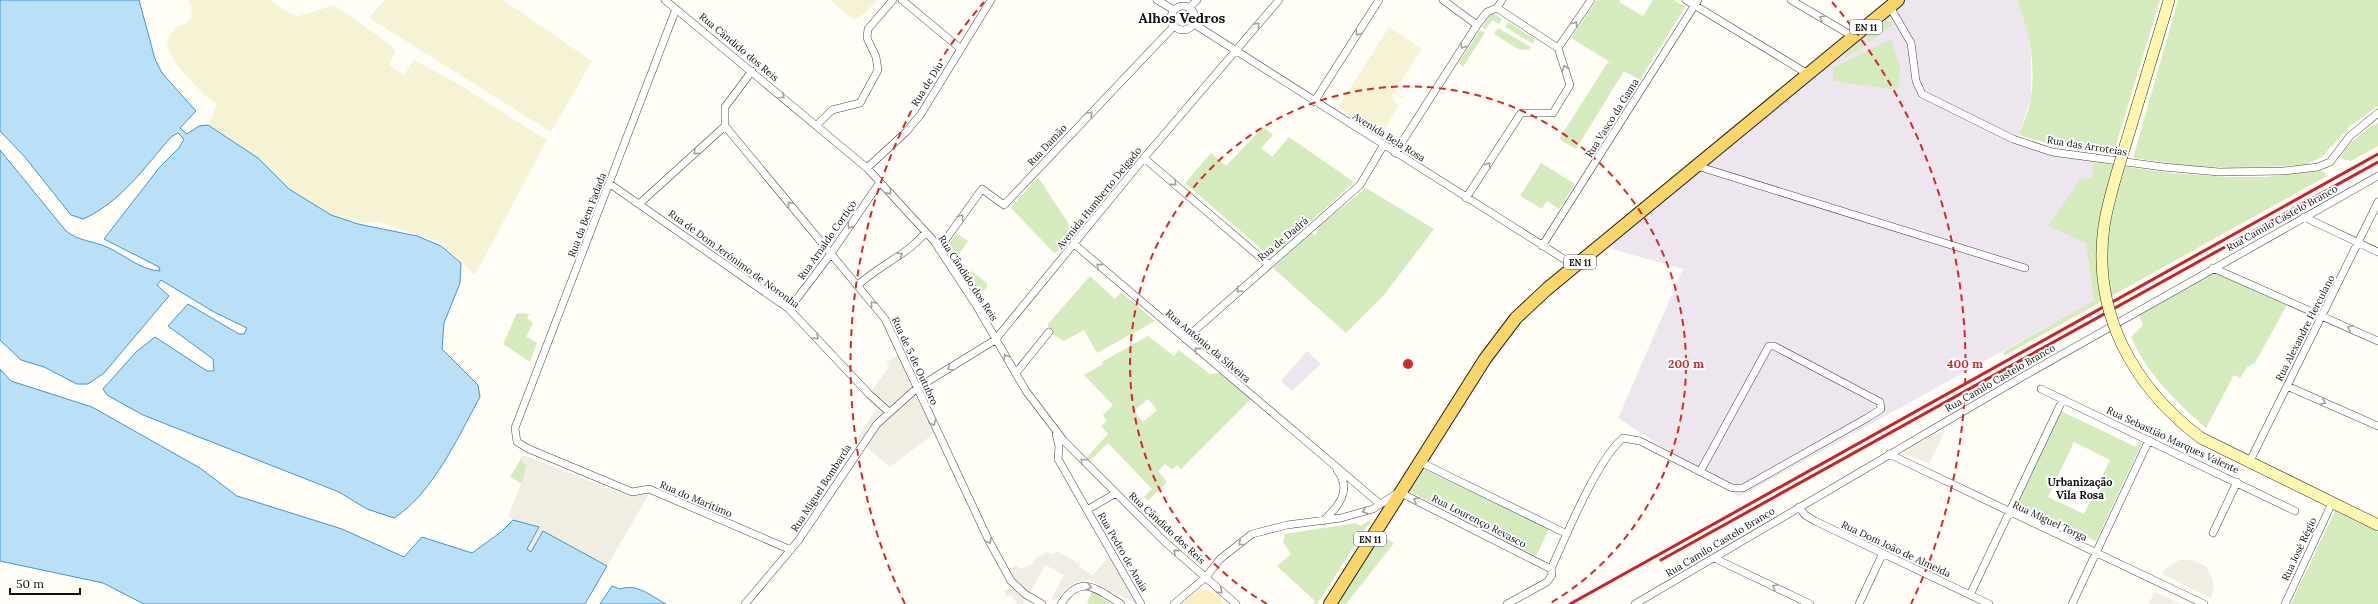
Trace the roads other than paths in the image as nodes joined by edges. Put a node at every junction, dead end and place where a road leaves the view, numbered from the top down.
1 (665, 0) edge
2 (893, 0) edge
3 (902, 0) edge
4 (991, 0) edge
5 (1157, 0) edge
6 (1197, 0) edge
7 (1279, 0) edge
8 (1380, 0) edge
9 (1443, 0) edge
10 (1502, 0) edge
11 (1591, 0) edge
12 (1686, 0) edge
13 (1791, 0) edge
14 (2169, 0) edge
15 (1696, 2) edge
16 (1894, 3) edge
17 (1190, 7) junction
18 (1497, 8) junction
19 (676, 9) junction
20 (1174, 10) junction
21 (1194, 24) junction
22 (1477, 25) junction
23 (1174, 26) junction
24 (1854, 37) junction
25 (1558, 48) junction
26 (961, 49) junction
27 (1235, 50) junction
28 (752, 72) junction
29 (1808, 74) junction
30 (1314, 102) junction
31 (2378, 112) edge
32 (817, 125) junction
33 (725, 126) junction
34 (1383, 146) junction
35 (1395, 153) junction
36 (1144, 158) junction
37 (1697, 166) junction
38 (867, 168) junction
39 (2378, 176) edge
40 (880, 182) junction
41 (610, 184) junction
42 (1466, 198) junction
43 (639, 204) junction
44 (2378, 204) edge
45 (2304, 217) junction
46 (925, 232) junction
47 (2359, 243) junction
48 (1074, 244) junction
49 (1542, 246) junction
50 (939, 249) junction
51 (2378, 252) edge
52 (830, 255) junction
53 (1268, 264) junction
54 (1575, 266) junction
55 (2025, 268) dead end
56 (2213, 268) junction
57 (857, 286) junction
58 (789, 309) junction
59 (2322, 316) junction
60 (1049, 332) dead end
61 (995, 340) junction
62 (1185, 340) junction
63 (2378, 341) edge
64 (1016, 373) junction
65 (2287, 386) junction
66 (917, 388) junction
67 (2041, 389) dead end
68 (2062, 399) junction
69 (889, 412) junction
70 (2378, 426) edge
71 (515, 428) joint
72 (1055, 430) junction
73 (2149, 440) junction
74 (1889, 454) junction
75 (1418, 461) junction
76 (1330, 462) junction
77 (2249, 463) junction
78 (1701, 470) junction
79 (2237, 482) junction
80 (1399, 492) junction
81 (1116, 493) junction
82 (2332, 503) junction
83 (1380, 504) junction
84 (1799, 507) junction
85 (1087, 510) junction
86 (2295, 511) dead end
87 (2009, 513) junction
88 (1322, 520) junction
89 (2378, 525) edge
90 (2213, 533) dead end
91 (1567, 534) junction
92 (791, 550) junction
93 (2096, 554) junction
94 (1882, 555) junction
95 (1714, 558) junction
96 (1551, 569) junction
97 (1206, 578) junction
98 (1340, 587) junction
99 (1970, 595) junction
100 (745, 604) edge
101 (1042, 604) edge
102 (1061, 604) edge
103 (1122, 604) edge
104 (1141, 604) edge
105 (1174, 604) edge
106 (1236, 604) edge
107 (1326, 604) edge
108 (1330, 604) edge
109 (1507, 604) edge
110 (1635, 604) edge
111 (1810, 604) edge
112 (1859, 604) edge
113 (1989, 604) edge
114 (2072, 604) edge
115 (2204, 604) edge
116 (2285, 604) edge

1 - 19 street, Rua Cândido dos Reis
2 - 32 street
3 - 26 street
4 - 26 street, Rua de Diu
5 - 20 street
6 - 17 street
27 -> 7 street, Avenida Humberto Delgado
8 -> 30 street
9 - 22 street
10 - 18 street
25 -> 11 street
12 - 15 street
24 -> 13 street
14 - 77 street, bridge
15 - 29 street
15 - 49 street, Rua Vasco da Gama
16 - 24 main road, EN 11
16 - 31 street, Rua das Arroteias
17 - 20 street
17 - 21 street
18 - 22 street
18 - 25 street
19 - 28 street, Rua Cândido dos Reis
19 - 41 street, Rua da Bem Fadada
20 - 23 street
21 - 23 street
21 - 27 street, Avenida Bela Rosa
22 -> 35 street
50 -> 23 street, Rua Damão
24 - 29 main road, EN 11
42 -> 25 street
26 - 38 street, Rua de Diu
27 - 30 street, Avenida Bela Rosa
27 - 36 street, Avenida Humberto Delgado
28 -> 32 street, Rua Cândido dos Reis
28 - 33 street
29 - 37 main road, EN 11
30 - 34 street, Avenida Bela Rosa
32 - 38 street, Rua Cândido dos Reis
33 -> 43 street
52 -> 33 street, Rua de 5 de Outubro
34 - 35 street, Avenida Bela Rosa
34 - 53 street, Rua de Dadrá
35 - 42 street, Avenida Bela Rosa
36 - 48 street, Avenida Humberto Delgado
36 -> 53 street
37 - 54 main road, EN 11
37 - 55 street
38 - 40 street, Rua Cândido dos Reis
39 - 45 street, Rua Camilo Castelo Branco
40 -> 46 street, Rua Cândido dos Reis
40 -> 52 street, Rua Arnaldo Cortiço
41 - 43 street, Rua de Dom Jerónimo de Noronha
41 - 71 street, Rua da Bem Fadada
42 - 49 street, Avenida Bela Rosa
43 - 58 street, Rua de Dom Jerónimo de Noronha
44 - 47 street, Rua Alexandre Herculano
45 - 47 street
45 - 56 street, Rua Camilo Castelo Branco
46 - 50 street, Rua Cândido dos Reis
57 -> 46 street
47 - 51 street
47 - 59 street, Rua Alexandre Herculano
48 - 61 street, Avenida Humberto Delgado
62 -> 48 street, Rua António da Silveira
49 - 54 street, Avenida Bela Rosa
50 - 61 street, Rua Cândido dos Reis
52 - 57 street, Rua de 5 de Outubro
52 - 58 street, Rua Arnaldo Cortiço
53 -> 62 street, Rua de Dadrá
54 - 75 main road, EN 11
56 - 59 street
56 - 74 street, Rua Camilo Castelo Branco
66 -> 57 street, Rua de 5 de Outubro
58 -> 69 street, Rua de Dom Jerónimo de Noronha
63 -> 59 street
59 - 65 street, Rua Alexandre Herculano
60 - 64 street
64 -> 61 street, Rua Cândido dos Reis
61 -> 66 street, Avenida Humberto Delgado
76 -> 62 street, Rua António da Silveira
64 - 72 street, Rua Cândido dos Reis
65 -> 70 street
65 - 77 street, Rua Alexandre Herculano
66 - 69 street, Rua Miguel Bombarda
66 -> 101 street, Rua de 5 de Outubro
67 - 68 street, Rua Sebastião Marques Valente
68 - 73 street, Rua Sebastião Marques Valente
68 - 87 street
69 - 92 street, Rua Miguel Bombarda
71 - 92 street, Rua do Marítimo
81 -> 72 street, Rua Cândido dos Reis
72 - 85 street, Rua Pedro de Anaia
73 - 79 street, Rua Sebastião Marques Valente
73 - 93 street
74 - 84 street, Rua Camilo Castelo Branco
74 - 87 street, Rua Miguel Torga
75 - 80 main road, EN 11
75 - 91 street
76 - 83 street, Rua António da Silveira
76 - 88 street, Rua António da Silveira
77 - 82 street
78 - 78 street
78 - 91 street
79 - 86 street, Rua Sebastião Marques Valente
79 - 90 street
80 - 83 street
96 -> 80 street, Rua Lourenço Revasco
80 - 98 main road, EN 11
81 - 85 street
97 -> 81 street, Rua Cândido dos Reis
82 - 89 street
82 - 116 street, Rua José Régio
83 -> 88 street
84 - 94 street, Rua Dom João de Almeida
84 - 95 street, Rua Camilo Castelo Branco
85 - 104 street, Rua Pedro de Anaia
87 - 93 street, Rua Miguel Torga
87 - 99 street
88 -> 97 street
91 - 96 street
92 - 100 street, Rua Miguel Bombarda
93 - 114 street
93 - 115 street, Rua Miguel Torga
94 - 99 street, Rua Dom João de Almeida
94 - 112 street
95 - 110 street, Rua Camilo Castelo Branco
111 -> 95 street
96 - 109 street
97 - 105 street
97 -> 106 street, Rua Cândido dos Reis
98 - 107 main road, EN 11
98 - 108 main road, EN 11
99 - 113 street, Rua Dom João de Almeida
102 -> 103 street

